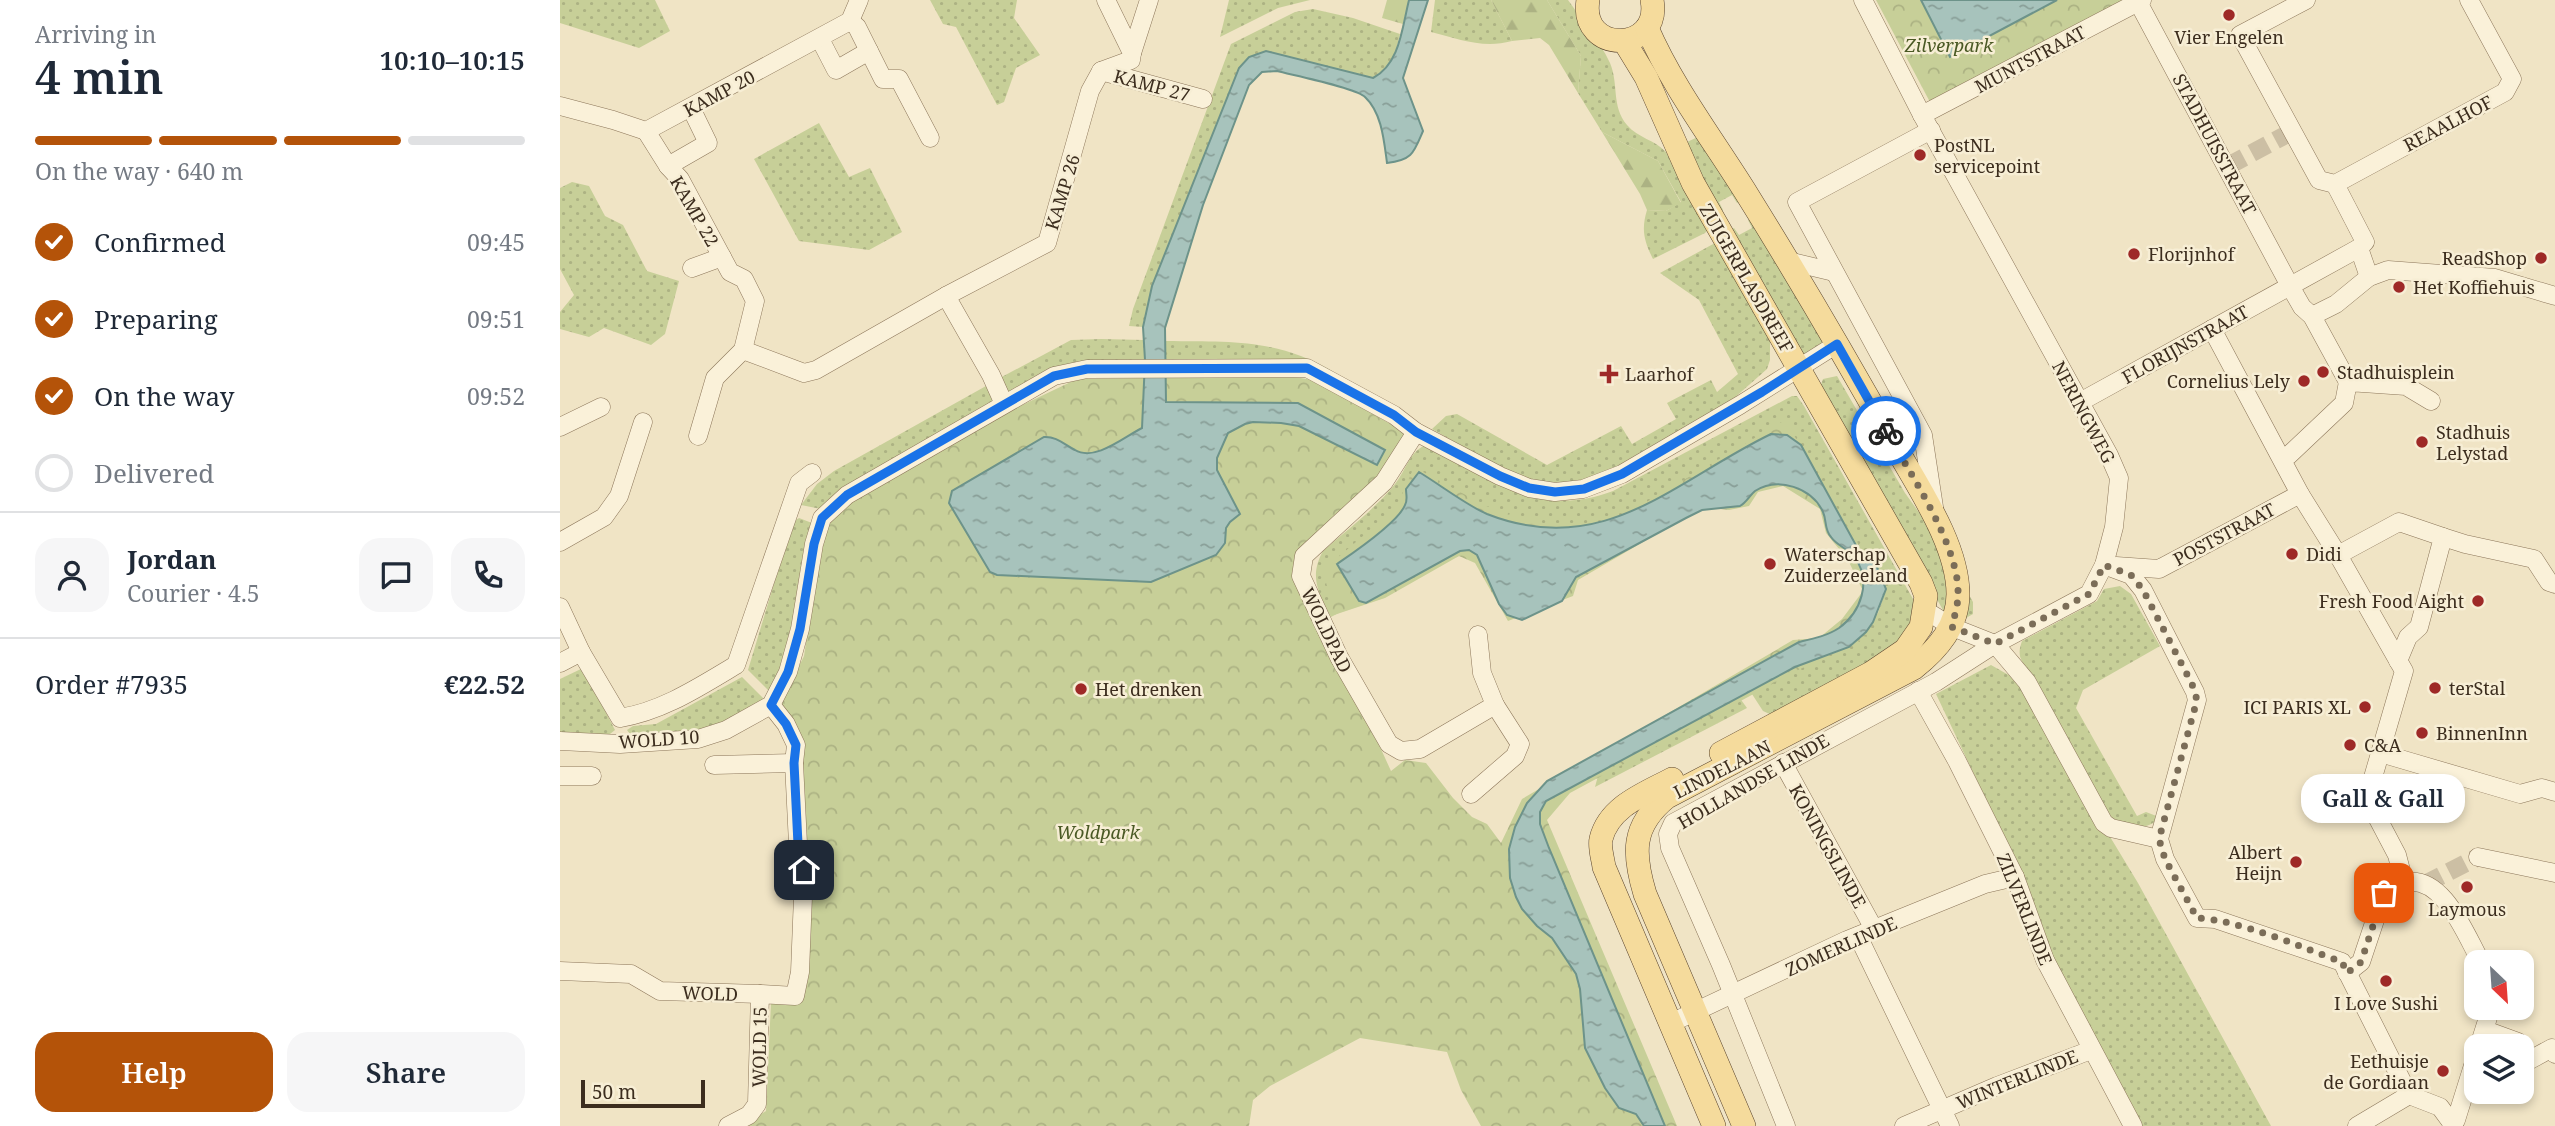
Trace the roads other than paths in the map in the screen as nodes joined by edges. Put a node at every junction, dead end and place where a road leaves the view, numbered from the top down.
1 (859, 0) edge
2 (1105, 0) edge
3 (1149, 0) edge
4 (1588, 0) edge
5 (1863, 0) edge
6 (2306, 0) edge
7 (2469, 0) edge
8 (2140, 1) edge
9 (1653, 9) edge
10 (850, 21) junction
11 (820, 39) junction
12 (1624, 41) junction
13 (869, 51) junction
14 (1132, 53) junction
15 (1101, 71) junction
16 (1203, 99) dead end
17 (560, 106) edge
18 (691, 108) junction
19 (1926, 122) junction
20 (646, 131) junction
21 (930, 138) dead end
22 (668, 166) junction
23 (2335, 184) junction
24 (2360, 248) junction
25 (722, 257) junction
26 (1788, 261) junction
27 (692, 268) dead end
28 (1834, 272) junction
29 (2369, 277) junction
30 (2290, 286) junction
31 (946, 296) junction
32 (2555, 296) edge
33 (2312, 316) junction
34 (2212, 328) junction
35 (1837, 344) junction
36 (743, 350) junction
37 (1799, 369) junction
38 (2348, 382) junction
39 (2431, 401) dead end
40 (2080, 402) junction
41 (1004, 404) junction
42 (601, 407) dead end
43 (643, 422) dead end
44 (560, 427) edge
45 (1416, 432) junction
46 (698, 436) dead end
47 (2282, 458) junction
48 (813, 473) dead end
49 (2300, 494) junction
50 (1937, 525) junction
51 (2443, 537) junction
52 (560, 542) edge
53 (2338, 555) junction
54 (2104, 565) junction
55 (2555, 584) edge
56 (560, 607) edge
57 (1925, 610) junction
58 (1952, 627) junction
59 (1478, 635) dead end
60 (1995, 644) junction
61 (580, 652) junction
62 (2398, 661) junction
63 (560, 663) edge
64 (1918, 691) junction
65 (771, 705) junction
66 (1495, 705) junction
67 (620, 718) junction
68 (560, 741) edge
69 (620, 744) junction
70 (2380, 753) junction
71 (794, 763) junction
72 (1783, 763) junction
73 (714, 765) dead end
74 (560, 776) edge
75 (592, 776) dead end
76 (2555, 792) edge
77 (1471, 794) dead end
78 (2159, 839) junction
79 (2478, 857) tunnel mouth
80 (2555, 873) edge
81 (2015, 877) junction
82 (2404, 882) junction
83 (1866, 933) junction
84 (2474, 950) edge
85 (560, 971) edge
86 (2347, 973) junction
87 (760, 994) junction
88 (1734, 996) junction
89 (1697, 1012) junction
90 (1671, 1023) junction
91 (2091, 1050) junction
92 (2554, 1050) edge
93 (2534, 1058) edge
94 (2464, 1094) edge
95 (2409, 1095) junction
96 (1941, 1110) junction
97 (2452, 1124) edge
98 (728, 1126) edge
99 (1714, 1126) edge
100 (1744, 1126) edge
101 (1786, 1126) edge
102 (1904, 1126) edge
103 (1950, 1126) edge
104 (2133, 1126) edge
105 (2357, 1126) edge

1 - 10 street
2 - 14 street
3 - 14 street
4 - 12 main road
5 - 19 street, NERINGWEG
6 - 23 street
7 - 23 street, REAALHOF
8 - 19 street, MUNTSTRAAT
8 - 30 street, STADHUISSTRAAT
9 - 12 main road
9 - 26 main road
10 - 11 street, KAMP 20
10 - 13 street
11 - 13 street
11 - 18 street, KAMP 20
12 - 37 main road, ZUIGERPLASDREEF
13 - 21 street
14 - 15 street
15 - 16 street, KAMP 27
15 - 31 street, KAMP 26
17 - 20 street
18 - 20 street, KAMP 20
18 - 22 street, KAMP 22
19 - 28 street
19 - 40 street, NERINGWEG
20 - 22 street, KAMP 22
22 - 25 street, KAMP 22
23 - 24 street
24 - 29 street
24 - 30 street
25 - 27 street, KAMP 22
25 - 36 street, KAMP 22
26 - 28 street
26 - 35 main road
28 - 50 street
29 - 32 street
29 - 33 street
30 - 33 street
30 - 34 street, FLORIJNSTRAAT
31 - 36 street, KAMP 26
31 - 41 street
33 - 38 street
34 - 40 street, FLORIJNSTRAAT
34 - 47 street
35 - 37 street
35 - 50 main road
36 - 46 street
37 - 45 street
37 - 57 main road, ZUIGERPLASDREEF
38 - 39 street
38 - 47 street
40 - 54 street, NERINGWEG
41 - 45 street
41 - 65 street
42 - 44 street
43 - 52 street
45 - 66 street, WOLDPAD
47 - 49 street
48 - 67 street, WOLD 10
49 - 53 street
49 - 54 street, POSTSTRAAT
50 - 58 main road, LINDELAAN
51 - 53 street
51 - 55 street
51 - 62 street
53 - 62 street
54 - 60 street, NERINGWEG
54 - 78 street
56 - 61 street, WOLD 10
57 - 58 street
57 - 90 main road, LINDELAAN
58 - 60 street
58 - 89 main road, LINDELAAN
59 - 66 street
60 - 64 street, HOLLANDSE LINDE
60 - 78 street
61 - 63 street
61 - 67 street, WOLD 10
62 - 70 street
64 - 72 street, HOLLANDSE LINDE
64 - 81 street, ZILVERLINDE
65 - 69 street, WOLD 10
65 - 71 street, WOLD 15
66 - 77 street
67 - 69 street
68 - 69 street, WOLD 10
70 - 76 street
70 - 82 street
71 - 73 street, WOLD 10
71 - 87 street, WOLD 15
72 - 83 street, KONINGSLINDE
72 - 88 street, HOLLANDSE LINDE
74 - 75 street
78 - 86 street
79 - 80 street
81 - 83 street, ZOMERLINDE
81 - 91 street, ZILVERLINDE
82 - 84 street
82 - 86 street
83 - 88 street, ZOMERLINDE
83 - 96 street, KONINGSLINDE
85 - 87 street, WOLD
86 - 95 street
87 - 98 street, WOLD 15
88 - 89 street, ZOMERLINDE
88 - 101 street, HOLLANDSE LINDE
89 - 90 street, ZOMERLINDE
89 - 100 main road, LINDELAAN
90 - 99 main road, LINDELAAN
91 - 96 street, WINTERLINDE
91 - 104 street, ZILVERLINDE
92 - 93 street
94 - 97 street
95 - 97 street
95 - 105 street
96 - 102 street, WINTERLINDE
96 - 103 street, KONINGSLINDE

